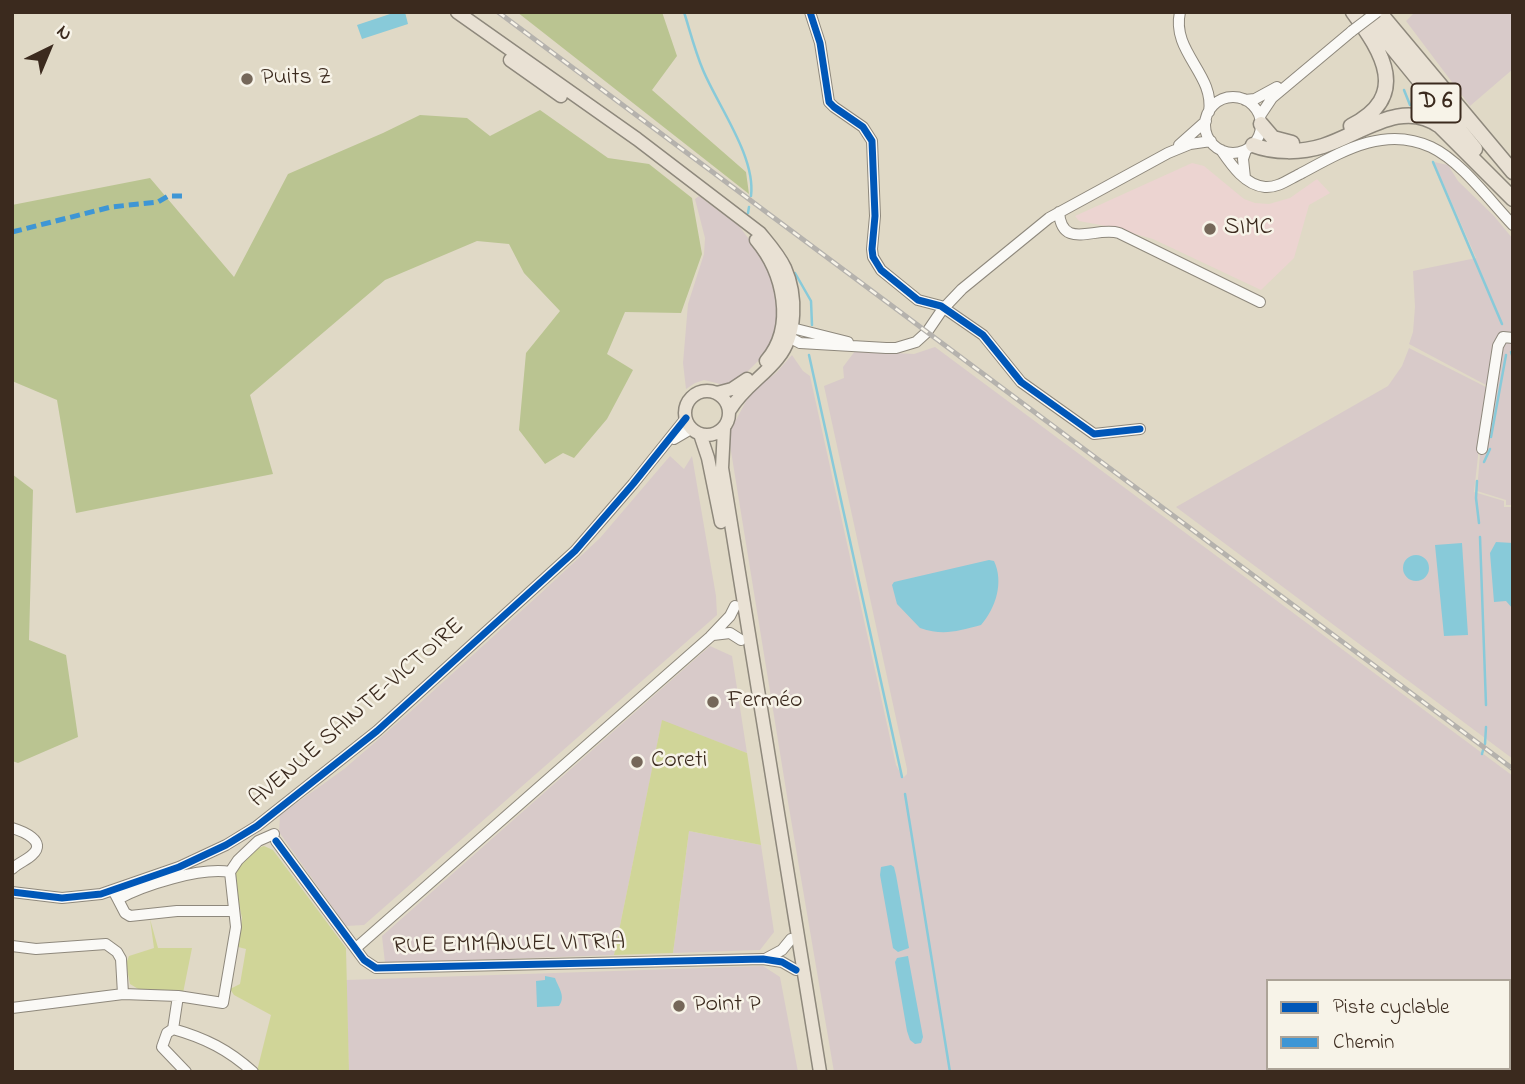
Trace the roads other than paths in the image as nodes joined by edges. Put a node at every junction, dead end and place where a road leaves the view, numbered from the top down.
1 (446, 12) edge
2 (457, 12) edge
3 (810, 12) edge
4 (1180, 12) edge
5 (1353, 12) edge
6 (1363, 12) edge
7 (1378, 12) edge
8 (1389, 12) edge
9 (1295, 76) junction
10 (1204, 80) junction
11 (1240, 99) junction
12 (1207, 117) junction
13 (1260, 120) junction
14 (1211, 141) junction
15 (1489, 145) junction
16 (1249, 148) junction
17 (1221, 150) junction
18 (1168, 153) junction
19 (1513, 172) edge
20 (1245, 178) junction
21 (693, 183) junction
22 (1513, 190) edge
23 (1513, 199) edge
24 (1059, 212) junction
25 (1513, 225) edge
26 (1260, 302) dead end
27 (944, 308) junction
28 (787, 331) junction
29 (1513, 338) edge
30 (717, 393) junction
31 (730, 410) junction
32 (692, 427) junction
33 (724, 429) junction
34 (1140, 429) dead end
35 (1482, 449) dead end
36 (735, 606) junction
37 (710, 637) junction
38 (741, 640) junction
39 (267, 819) junction
40 (257, 826) junction
41 (12, 828) edge
42 (274, 837) junction
43 (12, 869) edge
44 (230, 872) junction
45 (12, 891) edge
46 (115, 895) junction
47 (234, 911) junction
48 (791, 939) junction
49 (12, 946) edge
50 (356, 948) junction
51 (763, 959) junction
52 (796, 970) junction
53 (123, 993) junction
54 (178, 996) junction
55 (12, 1008) edge
56 (173, 1029) junction
57 (186, 1072) edge
58 (253, 1072) edge
59 (812, 1072) edge
60 (820, 1072) edge

1 - 21 main road
2 - 21 main road
3 - 27 street
4 - 10 street
5 - 13 highway
6 - 22 highway, D 6
7 - 9 street, bridge
7 - 15 highway, D 6
8 - 15 highway
9 - 11 street
9 - 13 street
10 - 11 street
10 - 12 street
11 - 12 street
11 - 13 street
12 - 14 street
12 - 18 street
13 - 16 street
14 - 17 street
14 - 18 street
15 - 19 highway, D 6
16 - 17 street
16 - 20 street
16 - 23 highway
17 - 20 street
18 - 24 street
20 - 25 street
21 - 28 main road
24 - 26 street
24 - 27 street
27 - 28 street
27 - 34 street
28 - 30 main road
28 - 31 main road
29 - 35 street
30 - 31 main road
30 - 32 main road
31 - 33 main road
32 - 33 main road
32 - 36 main road
32 - 39 street, AVENUE SAINTE-VICTOIRE
33 - 60 main road
36 - 37 street
36 - 38 main road
37 - 38 street
37 - 50 street
38 - 48 main road
39 - 40 street, AVENUE SAINTE-VICTOIRE
39 - 42 street
40 - 42 street
40 - 46 street, AVENUE SAINTE-VICTOIRE
41 - 43 street
42 - 44 street
42 - 50 street, RUE EMMANUEL VITRIA
44 - 46 street
44 - 47 street
45 - 46 street, AVENUE SAINTE-VICTOIRE
46 - 47 street
47 - 54 street
48 - 51 street
48 - 52 main road
49 - 53 street
50 - 51 street, RUE EMMANUEL VITRIA
51 - 52 street
52 - 59 main road
53 - 54 street
53 - 55 street
54 - 56 street
56 - 57 street
56 - 58 street

